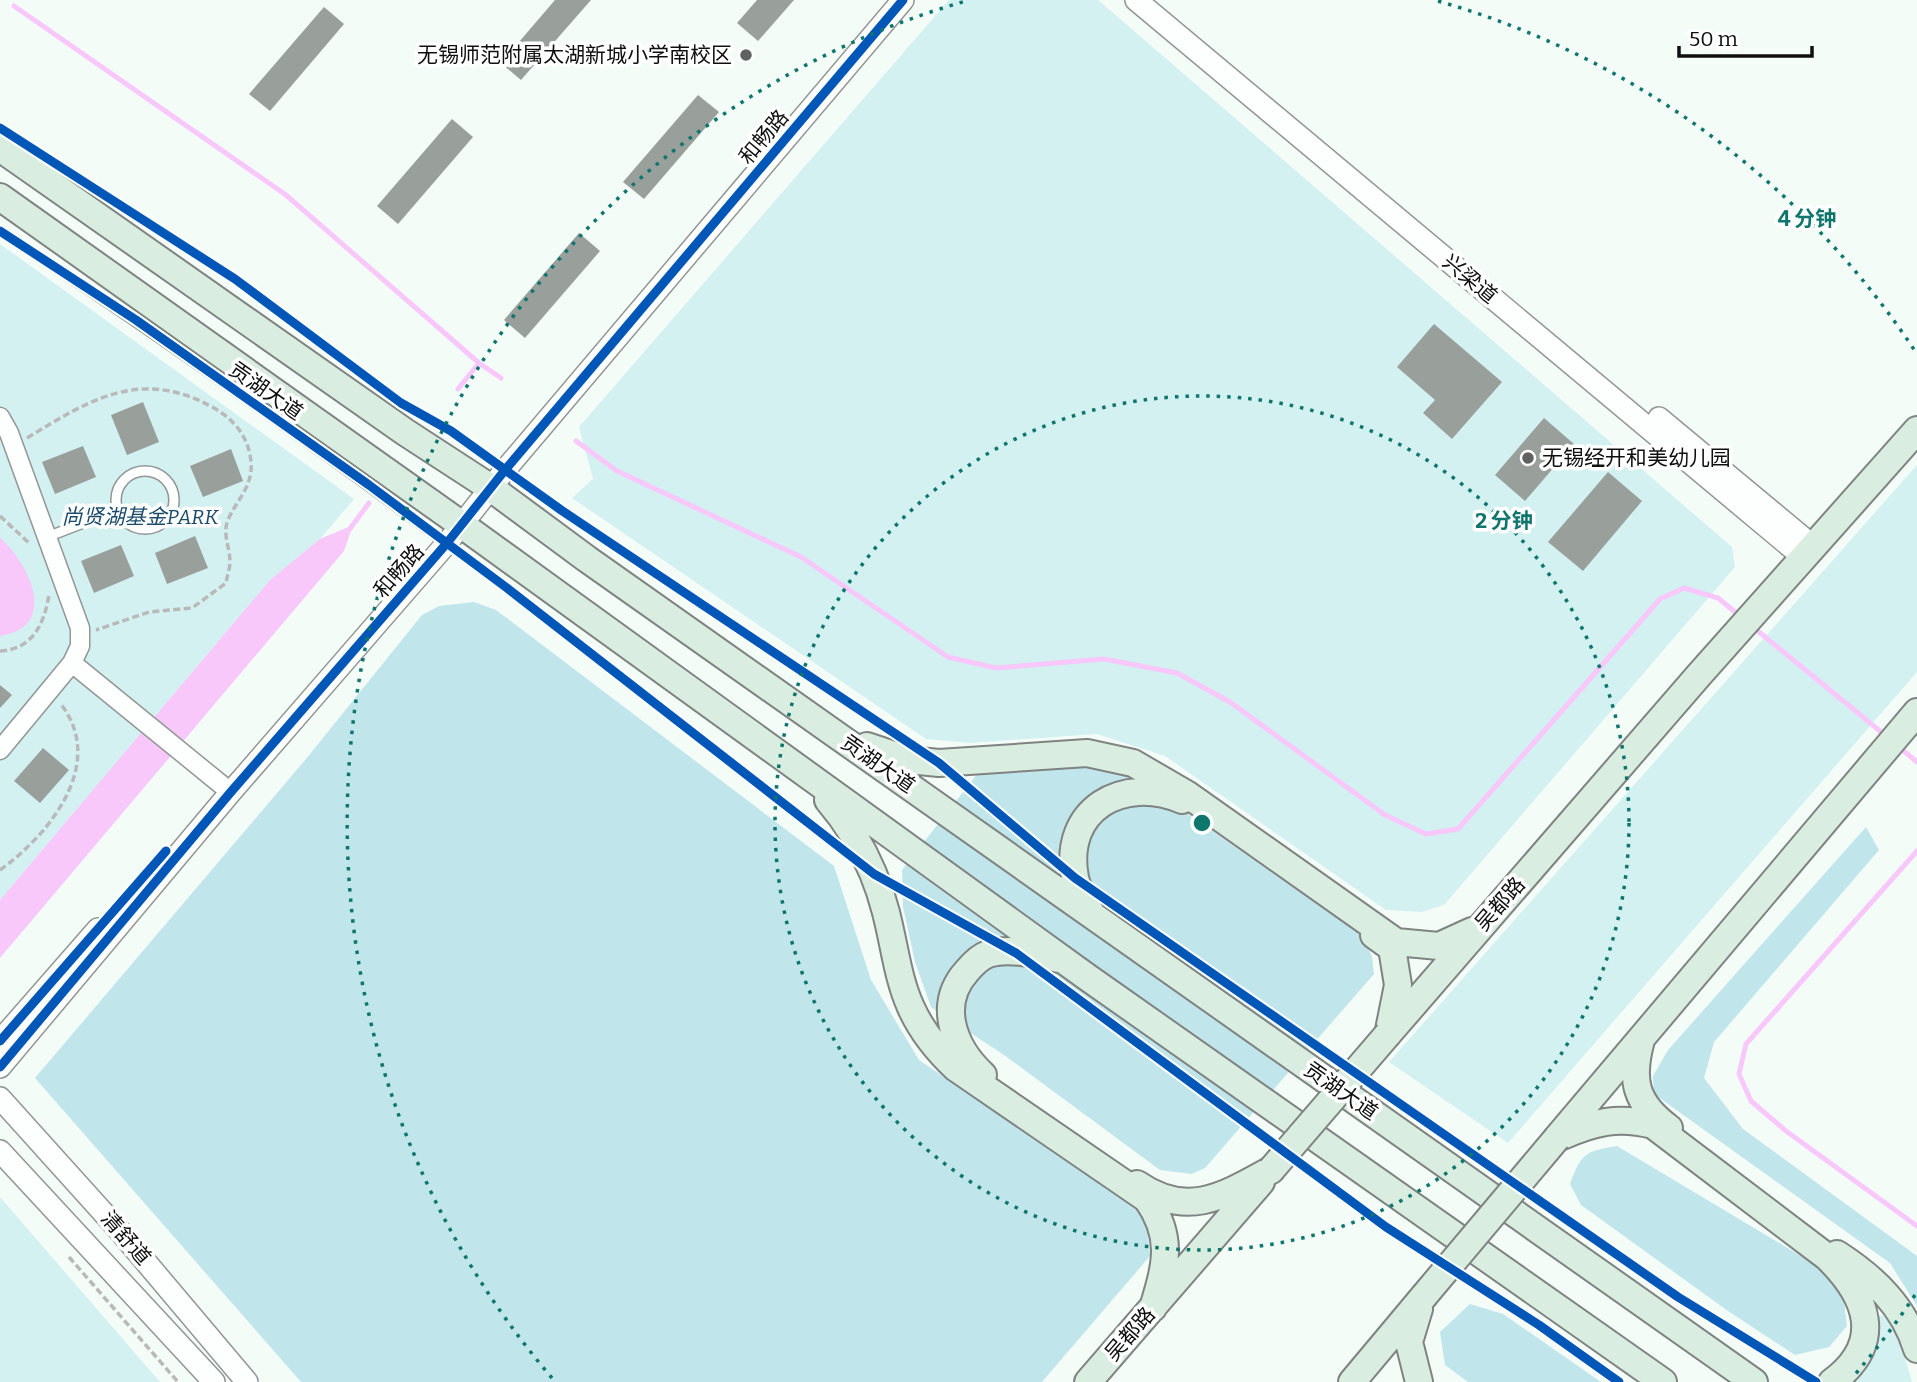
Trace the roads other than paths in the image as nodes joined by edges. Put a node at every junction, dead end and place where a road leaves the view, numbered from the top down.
1 (893, 0) edge
2 (903, 0) edge
3 (1136, 0) edge
4 (1154, 0) edge
5 (0, 148) edge
6 (0, 197) edge
7 (0, 231) edge
8 (0, 417) edge
9 (1917, 430) edge
10 (486, 485) junction
11 (117, 510) junction
12 (450, 531) junction
13 (39, 541) junction
14 (1809, 552) junction
15 (507, 588) dead end
16 (72, 663) junction
17 (1917, 712) edge
18 (839, 736) junction
19 (0, 750) edge
20 (807, 776) junction
21 (223, 786) junction
22 (1094, 917) junction
23 (1480, 927) junction
24 (1063, 960) junction
25 (1388, 1034) junction
26 (1642, 1038) junction
27 (0, 1041) edge
28 (0, 1067) edge
29 (0, 1098) edge
30 (1557, 1138) junction
31 (0, 1151) edge
32 (1271, 1170) junction
33 (1424, 1296) junction
34 (1153, 1307) junction
35 (1917, 1349) edge
36 (214, 1382) edge
37 (247, 1382) edge
38 (1088, 1382) edge
39 (1352, 1382) edge
40 (1419, 1382) edge
41 (1663, 1382) edge
42 (1754, 1382) edge
43 (1832, 1382) edge

1 - 10 street, 和畅路
2 - 10 street, 和畅路
3 - 14 street, 兴梁道
4 - 14 street, 兴梁道
5 - 10 main road, 贡湖大道
6 - 12 main road, 贡湖大道
7 - 12 lane, 贡湖大道
8 - 13 street
9 - 14 main road, 吴都路
10 - 12 street, 和畅路
10 - 18 main road, 贡湖大道
11 - 11 lane
11 - 13 lane
12 - 15 lane, 贡湖大道
12 - 20 main road, 贡湖大道
12 - 21 street, 和畅路
12 - 28 street, 和畅路
13 - 16 street
14 - 23 main road, 吴都路
16 - 19 street
16 - 21 street
17 - 26 main road
18 - 22 main road, 贡湖大道
18 - 23 main road
20 - 24 main road, 贡湖大道
20 - 34 main road
21 - 27 street, 和畅路
22 - 25 main road
22 - 42 main road, 贡湖大道
23 - 25 main road, 吴都路
24 - 32 main road
24 - 41 main road, 贡湖大道
25 - 32 main road, 吴都路, bridge
26 - 30 main road
26 - 35 main road
29 - 37 street, 清舒道
30 - 33 main road, bridge
30 - 43 main road
31 - 36 street, 清舒道
32 - 34 main road, 吴都路
33 - 39 main road
33 - 40 main road
34 - 38 main road, 吴都路

